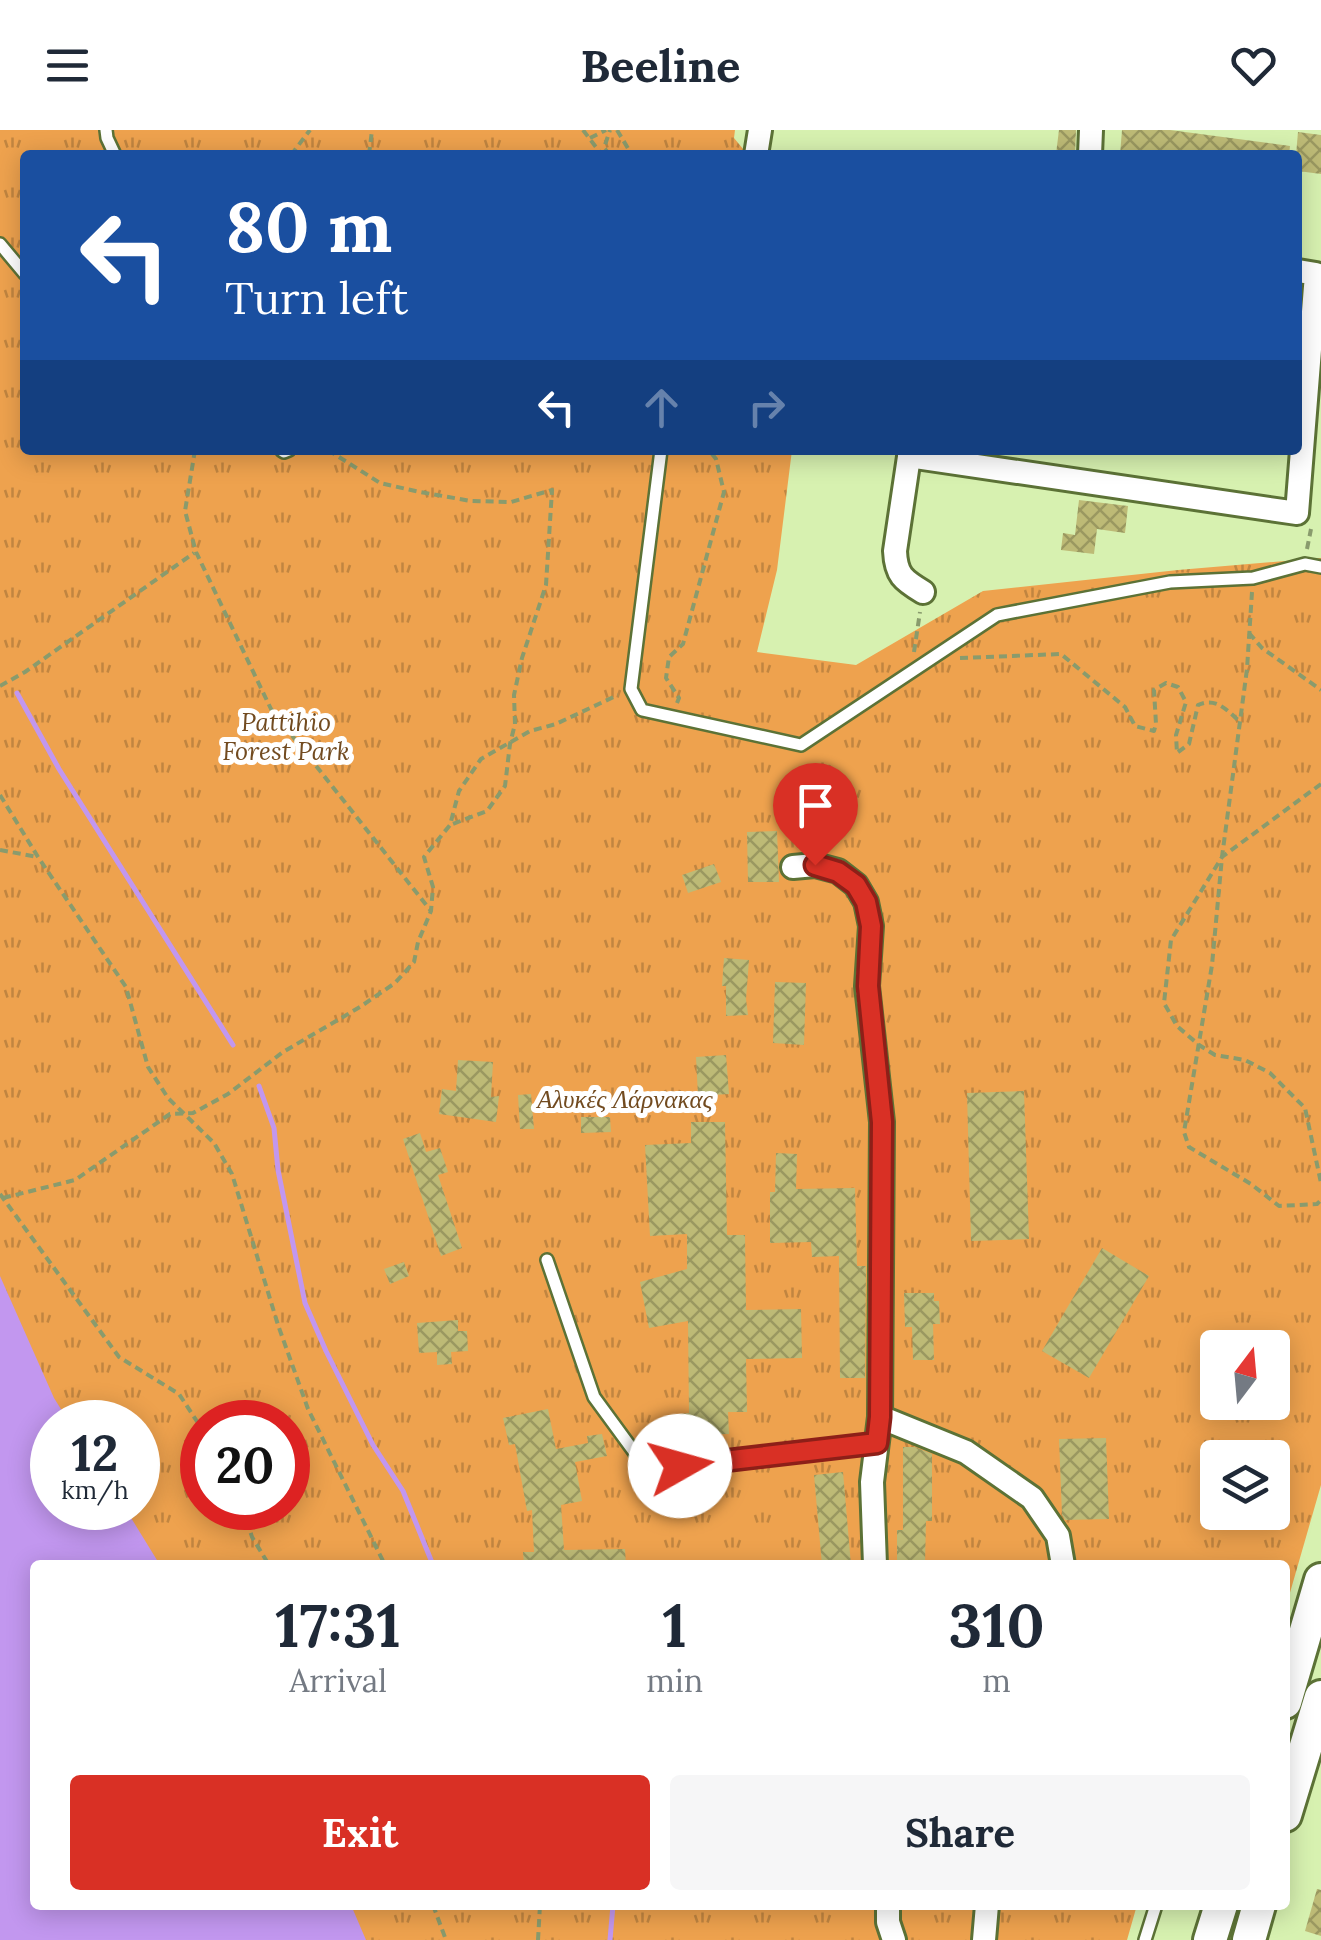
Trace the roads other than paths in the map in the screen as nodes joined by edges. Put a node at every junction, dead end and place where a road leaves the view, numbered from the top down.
1 (0, 244) edge
2 (20, 268) edge
3 (1302, 272) edge
4 (660, 455) edge
5 (910, 455) edge
6 (923, 455) edge
7 (1321, 567) edge
8 (923, 592) road end
9 (792, 867) dead end
10 (547, 1260) dead end
11 (880, 1417) junction
12 (877, 1443) junction
13 (875, 1560) edge
14 (1062, 1560) edge
15 (1321, 1580) edge
16 (1290, 1685) edge
17 (1321, 1697) edge
18 (1290, 1789) edge
19 (888, 1910) edge
20 (987, 1910) edge
21 (1154, 1910) edge
22 (1219, 1910) edge
23 (1257, 1910) edge
24 (894, 1940) edge
25 (984, 1940) edge
26 (1145, 1940) edge
27 (1210, 1940) edge
28 (1248, 1940) edge

1 - 2 lane
3 - 6 street
4 - 7 lane
5 - 8 street
9 - 11 street
10 - 12 lane
11 - 12 street
11 - 14 street
12 - 13 street
15 - 16 main road
17 - 18 main road
19 - 24 street
20 - 25 street
21 - 26 lane
22 - 27 main road
23 - 28 main road

